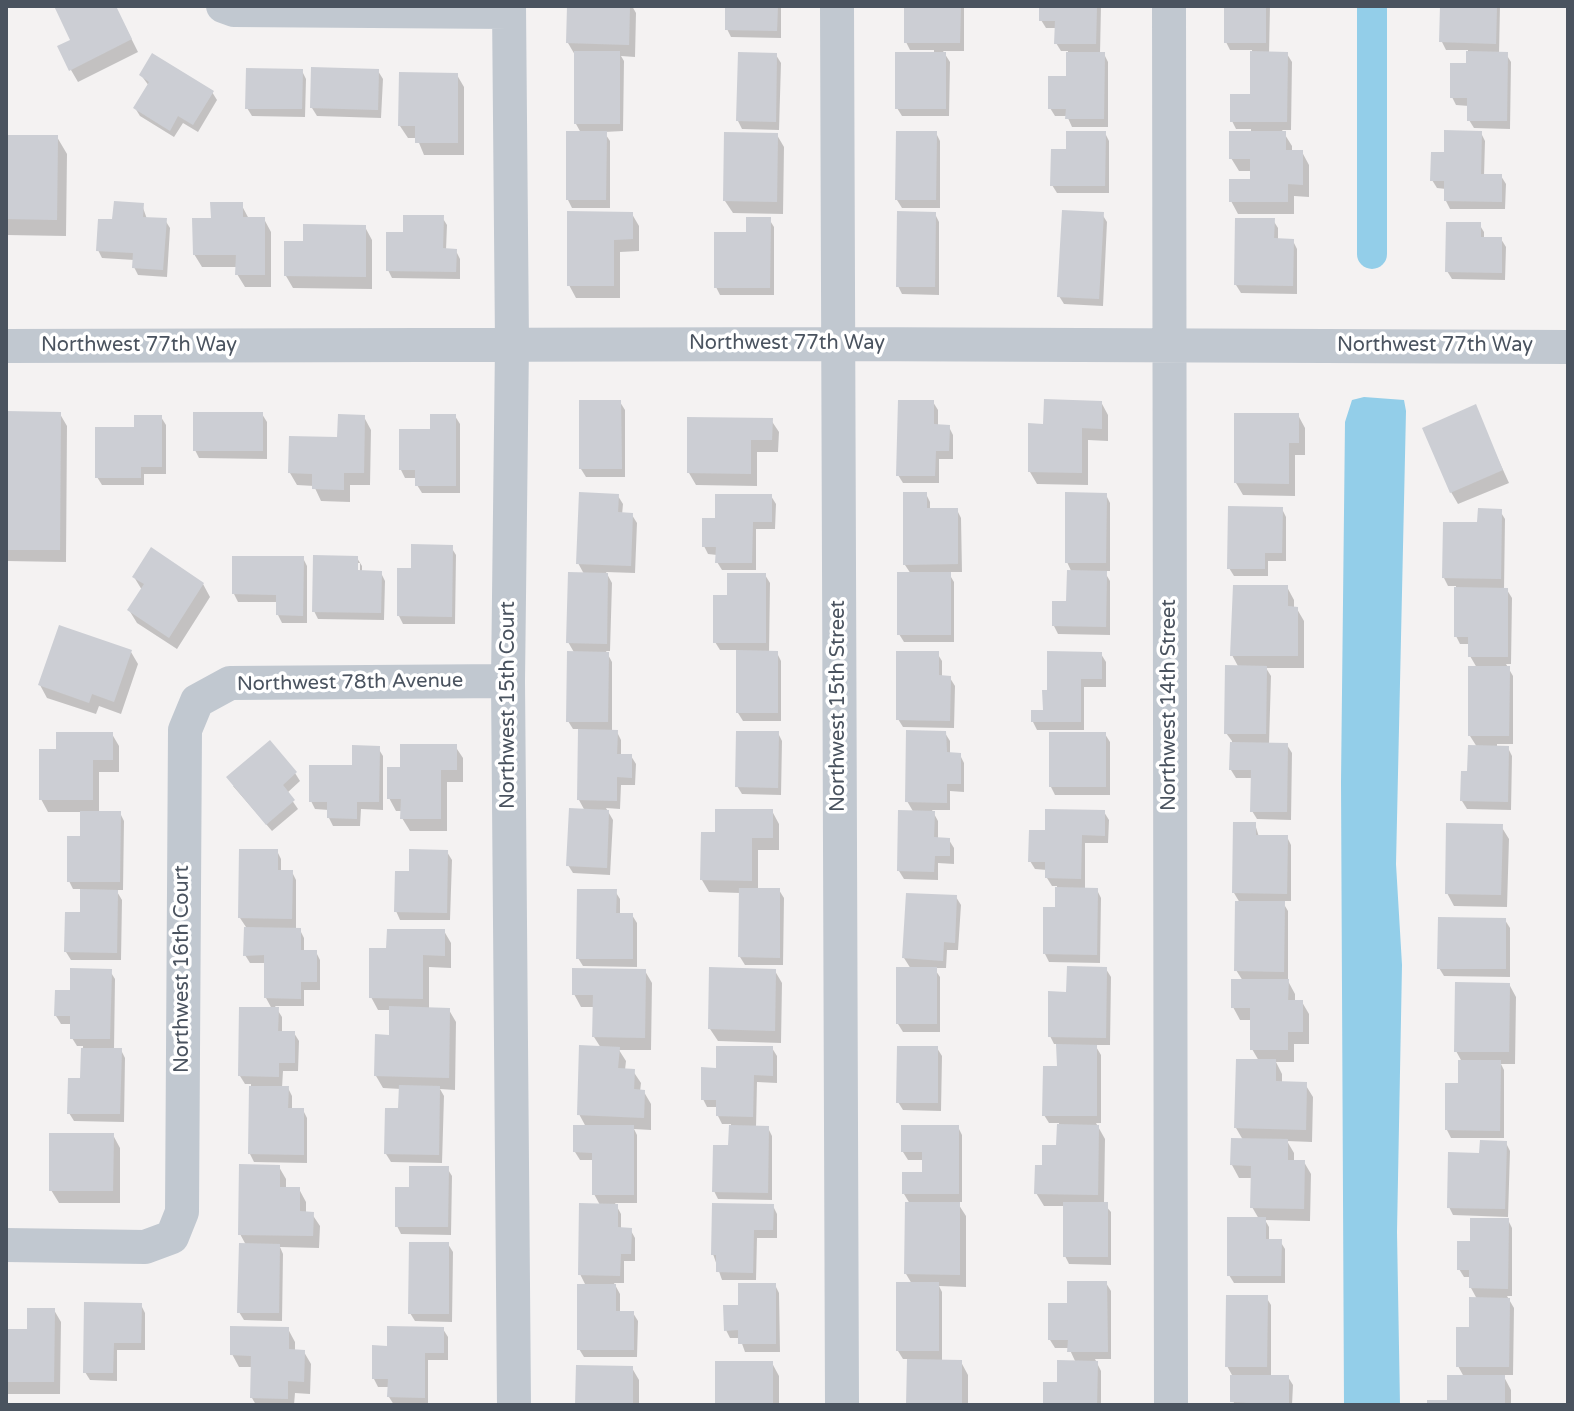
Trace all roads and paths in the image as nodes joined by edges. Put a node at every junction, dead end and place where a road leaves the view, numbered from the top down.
1 (223, 6) edge
2 (837, 6) edge
3 (1169, 6) edge
4 (509, 9) edge
5 (512, 344) junction
6 (837, 344) junction
7 (1170, 345) junction
8 (6, 346) edge
9 (1568, 347) edge
10 (508, 681) junction
11 (197, 701) joint
12 (6, 1245) edge
13 (514, 1405) edge
14 (842, 1405) edge
15 (1171, 1405) edge

1 - 4 street
2 - 6 street, Northwest 15th Street
3 - 7 street, Northwest 14th Street
4 - 5 street, Northwest 15th Court
5 - 6 street, Northwest 77th Way
5 - 8 street, Northwest 77th Way
5 - 10 street, Northwest 15th Court
6 - 7 street, Northwest 77th Way
6 - 14 street, Northwest 15th Street
7 - 9 street, Northwest 77th Way
7 - 15 street, Northwest 14th Street
10 - 11 street, Northwest 78th Avenue
10 - 13 street, Northwest 15th Court
11 - 12 street, Northwest 16th Court

